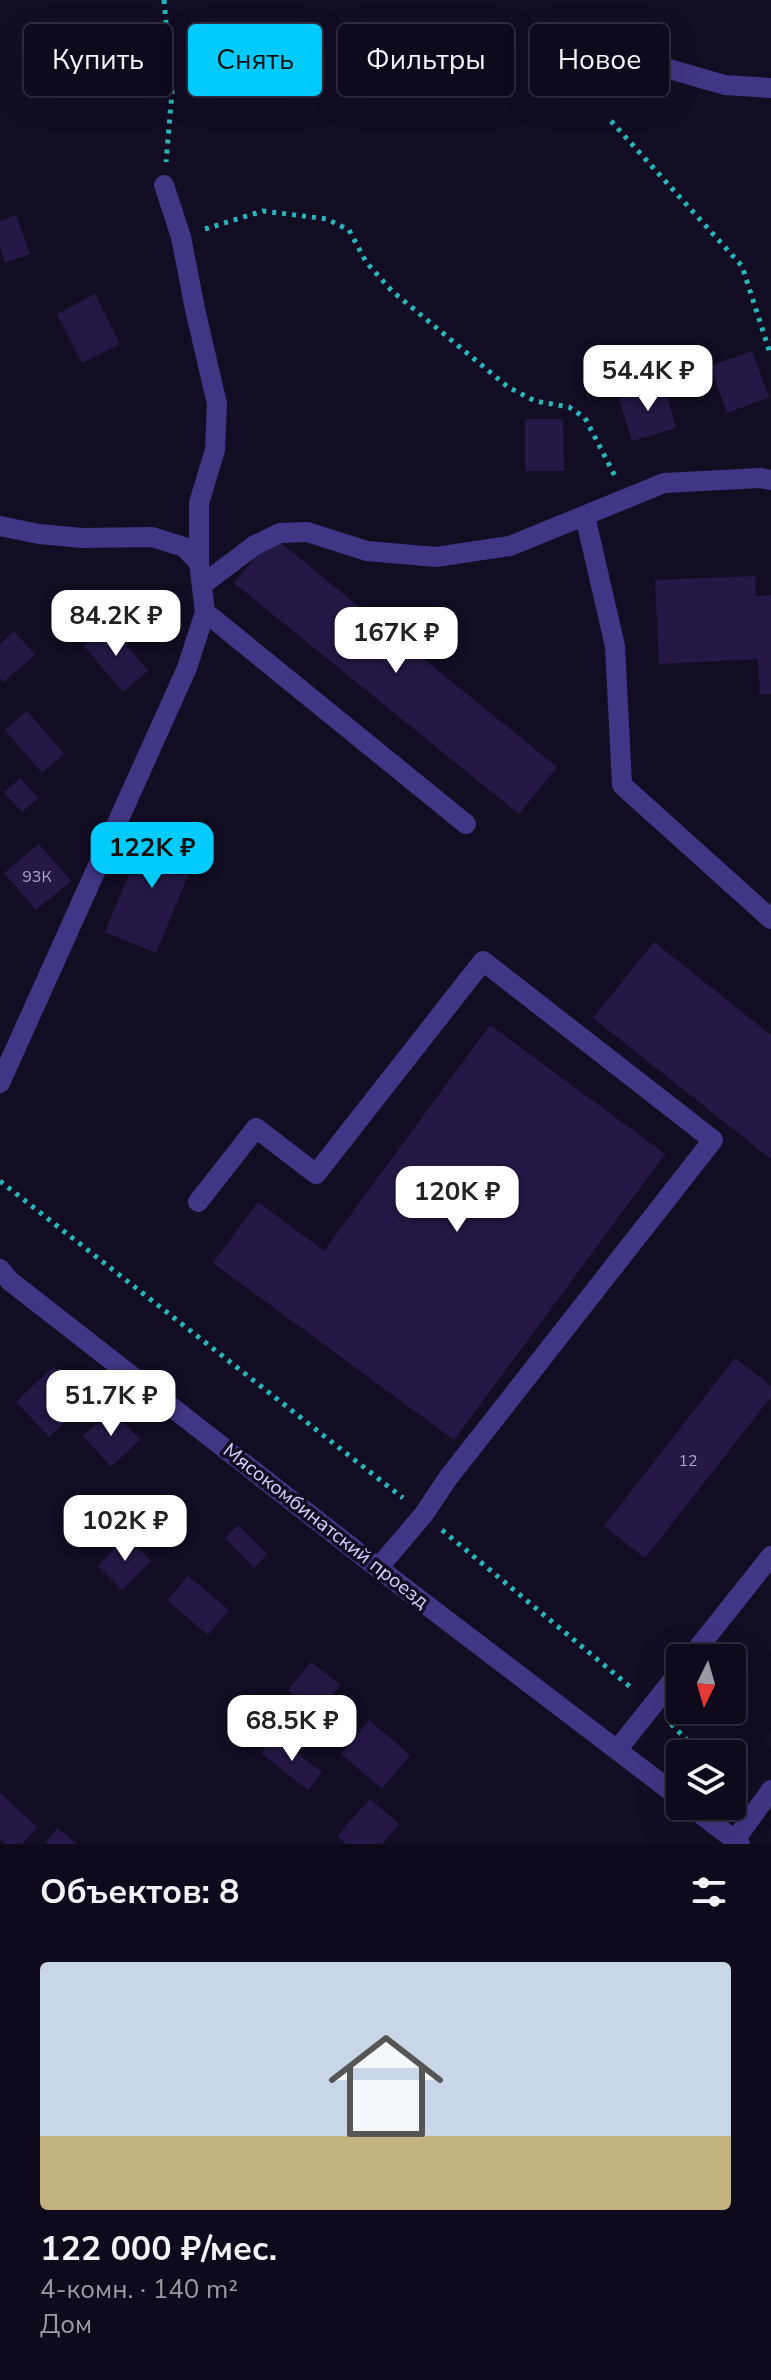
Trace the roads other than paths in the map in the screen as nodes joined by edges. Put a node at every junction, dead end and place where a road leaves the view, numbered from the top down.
1 (669, 69) edge
2 (771, 88) edge
3 (164, 185) road end
4 (771, 480) edge
5 (585, 516) junction
6 (0, 526) edge
7 (199, 563) junction
8 (202, 585) junction
9 (205, 612) junction
10 (466, 824) dead end
11 (771, 919) edge
12 (0, 1083) edge
13 (198, 1202) dead end
14 (0, 1269) edge
15 (771, 1556) edge
16 (378, 1568) junction
17 (701, 1644) edge
18 (666, 1688) edge
19 (617, 1750) junction
20 (666, 1787) edge
21 (771, 1790) edge
22 (708, 1820) edge
23 (737, 1842) edge

1 - 2 street
3 - 7 street
4 - 5 street
5 - 8 street
5 - 11 street
6 - 7 street
7 - 8 street
8 - 9 street
9 - 10 street
9 - 12 street
13 - 16 street
14 - 16 street, Мясокомбинатский проезд
15 - 17 street
16 - 19 street, Мясокомбинатский проезд
18 - 19 street
19 - 20 street, Мясокомбинатский проезд
21 - 23 street
22 - 23 street

